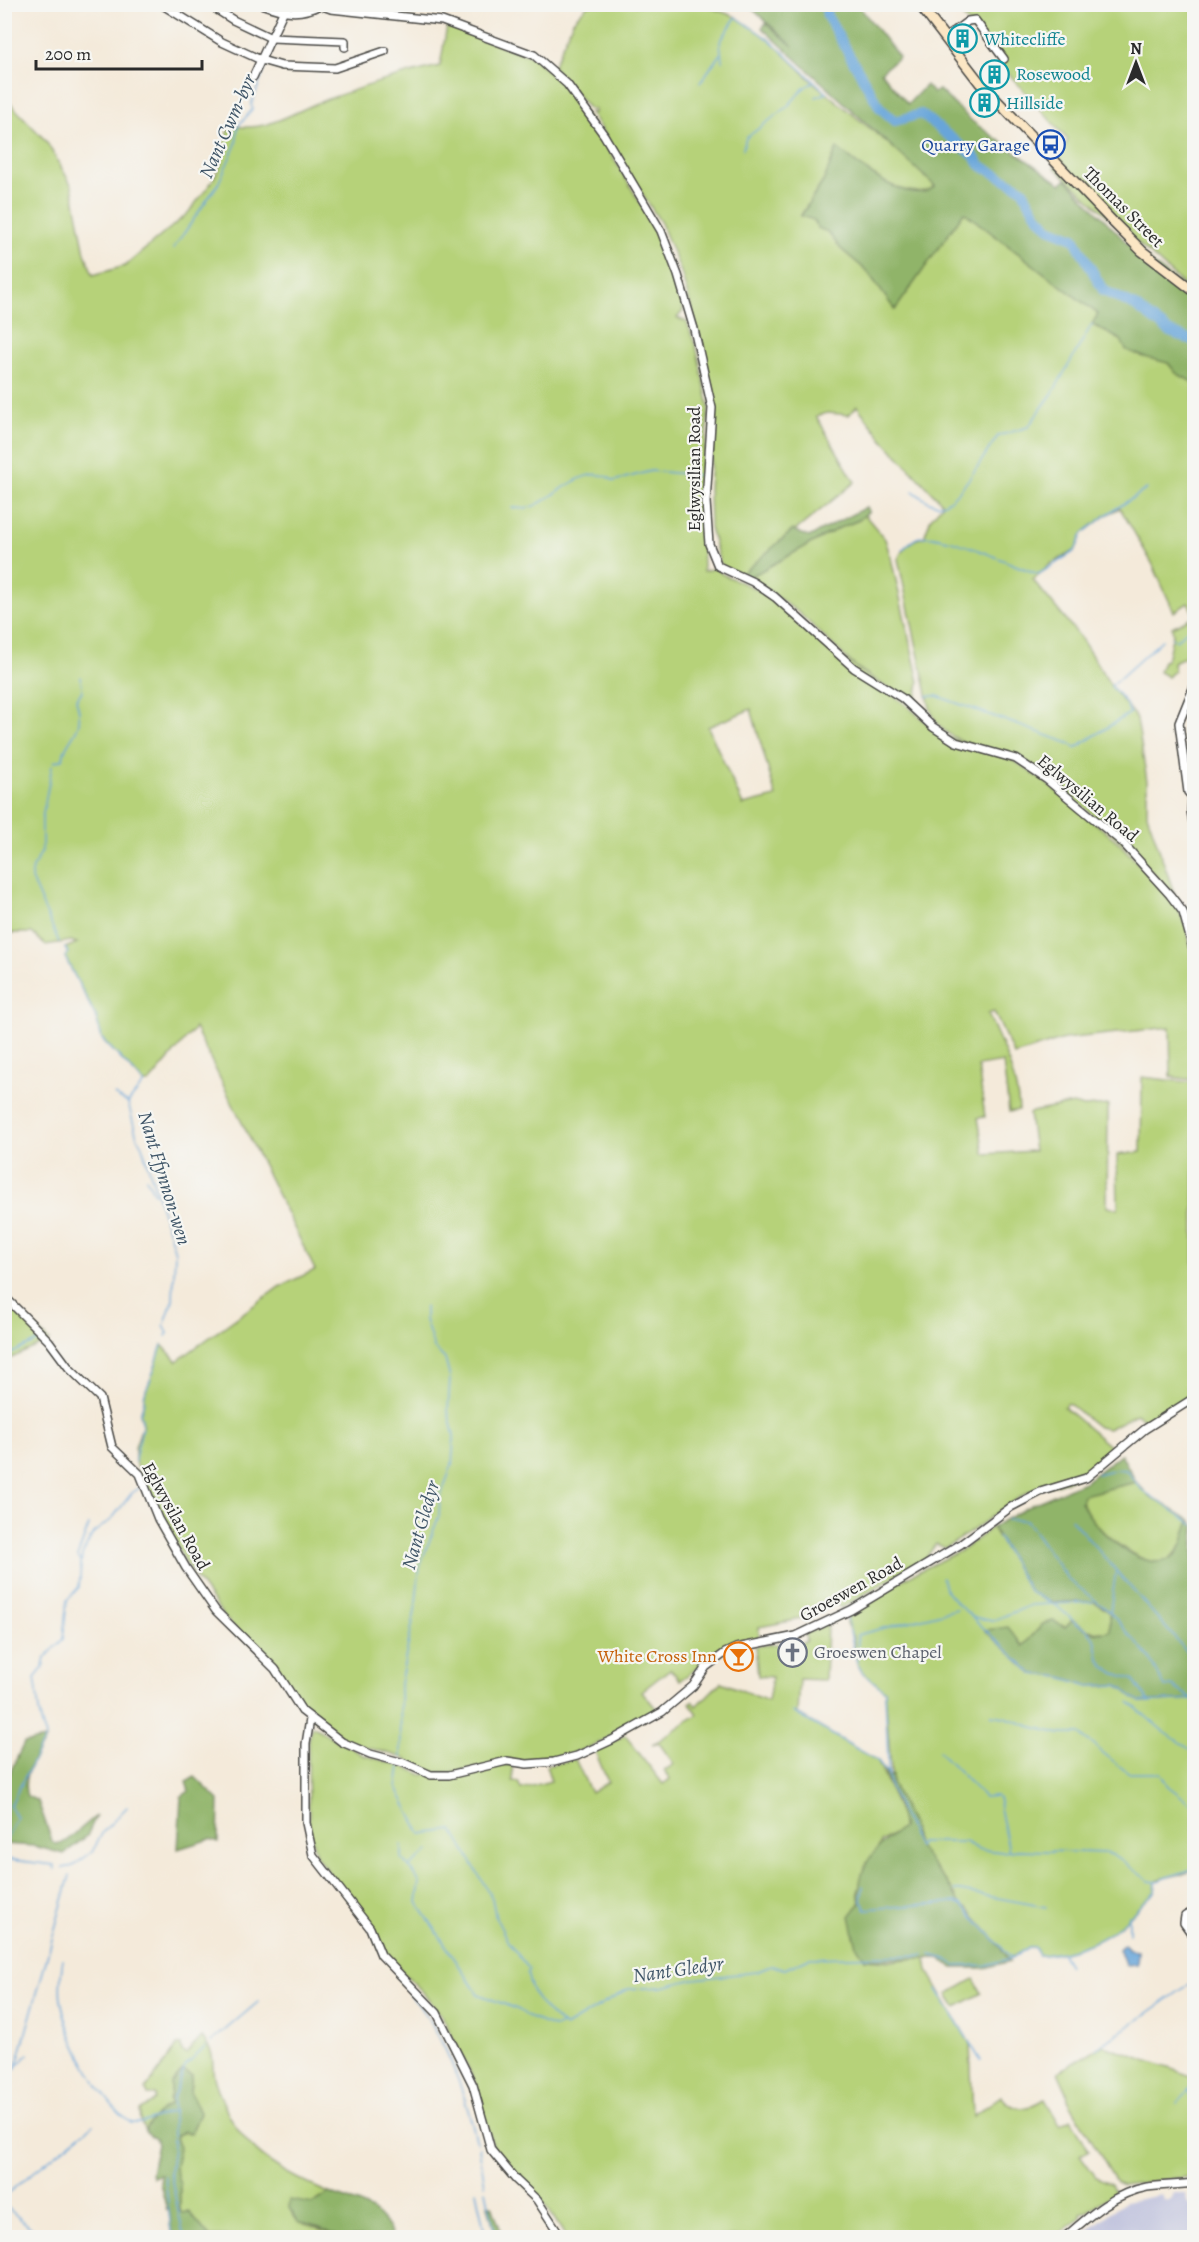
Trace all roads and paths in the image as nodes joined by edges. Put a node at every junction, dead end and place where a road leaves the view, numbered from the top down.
1 (161, 4) edge
2 (208, 4) edge
3 (261, 4) edge
4 (919, 4) edge
5 (320, 5) edge
6 (283, 12) junction
7 (271, 38) junction
8 (945, 38) junction
9 (345, 47) dead end
10 (385, 51) dead end
11 (1004, 59) dead end
12 (261, 60) junction
13 (254, 77) dead end
14 (1194, 291) edge
15 (1194, 686) edge
16 (1192, 697) edge
17 (1193, 799) edge
18 (1194, 829) edge
19 (1194, 952) edge
20 (4, 1296) edge
21 (1194, 1398) edge
22 (310, 1719) junction
23 (1194, 1911) edge
24 (1194, 1937) edge
25 (1194, 2183) edge
26 (562, 2238) edge
27 (1064, 2238) edge

1 - 12 street
2 - 7 street
3 - 6 street
4 - 8 main road, Thomas Street
5 - 6 street
5 - 19 street, Eglwysilian Road
6 - 7 street
7 - 9 street
7 - 12 street
8 - 11 street
8 - 14 main road, Thomas Street
10 - 12 street
12 - 13 street
15 - 16 street
16 - 17 street
17 - 18 street
20 - 22 street, Eglwysilan Road
21 - 22 street, Groeswen Road
22 - 26 street
23 - 24 street
25 - 27 street

